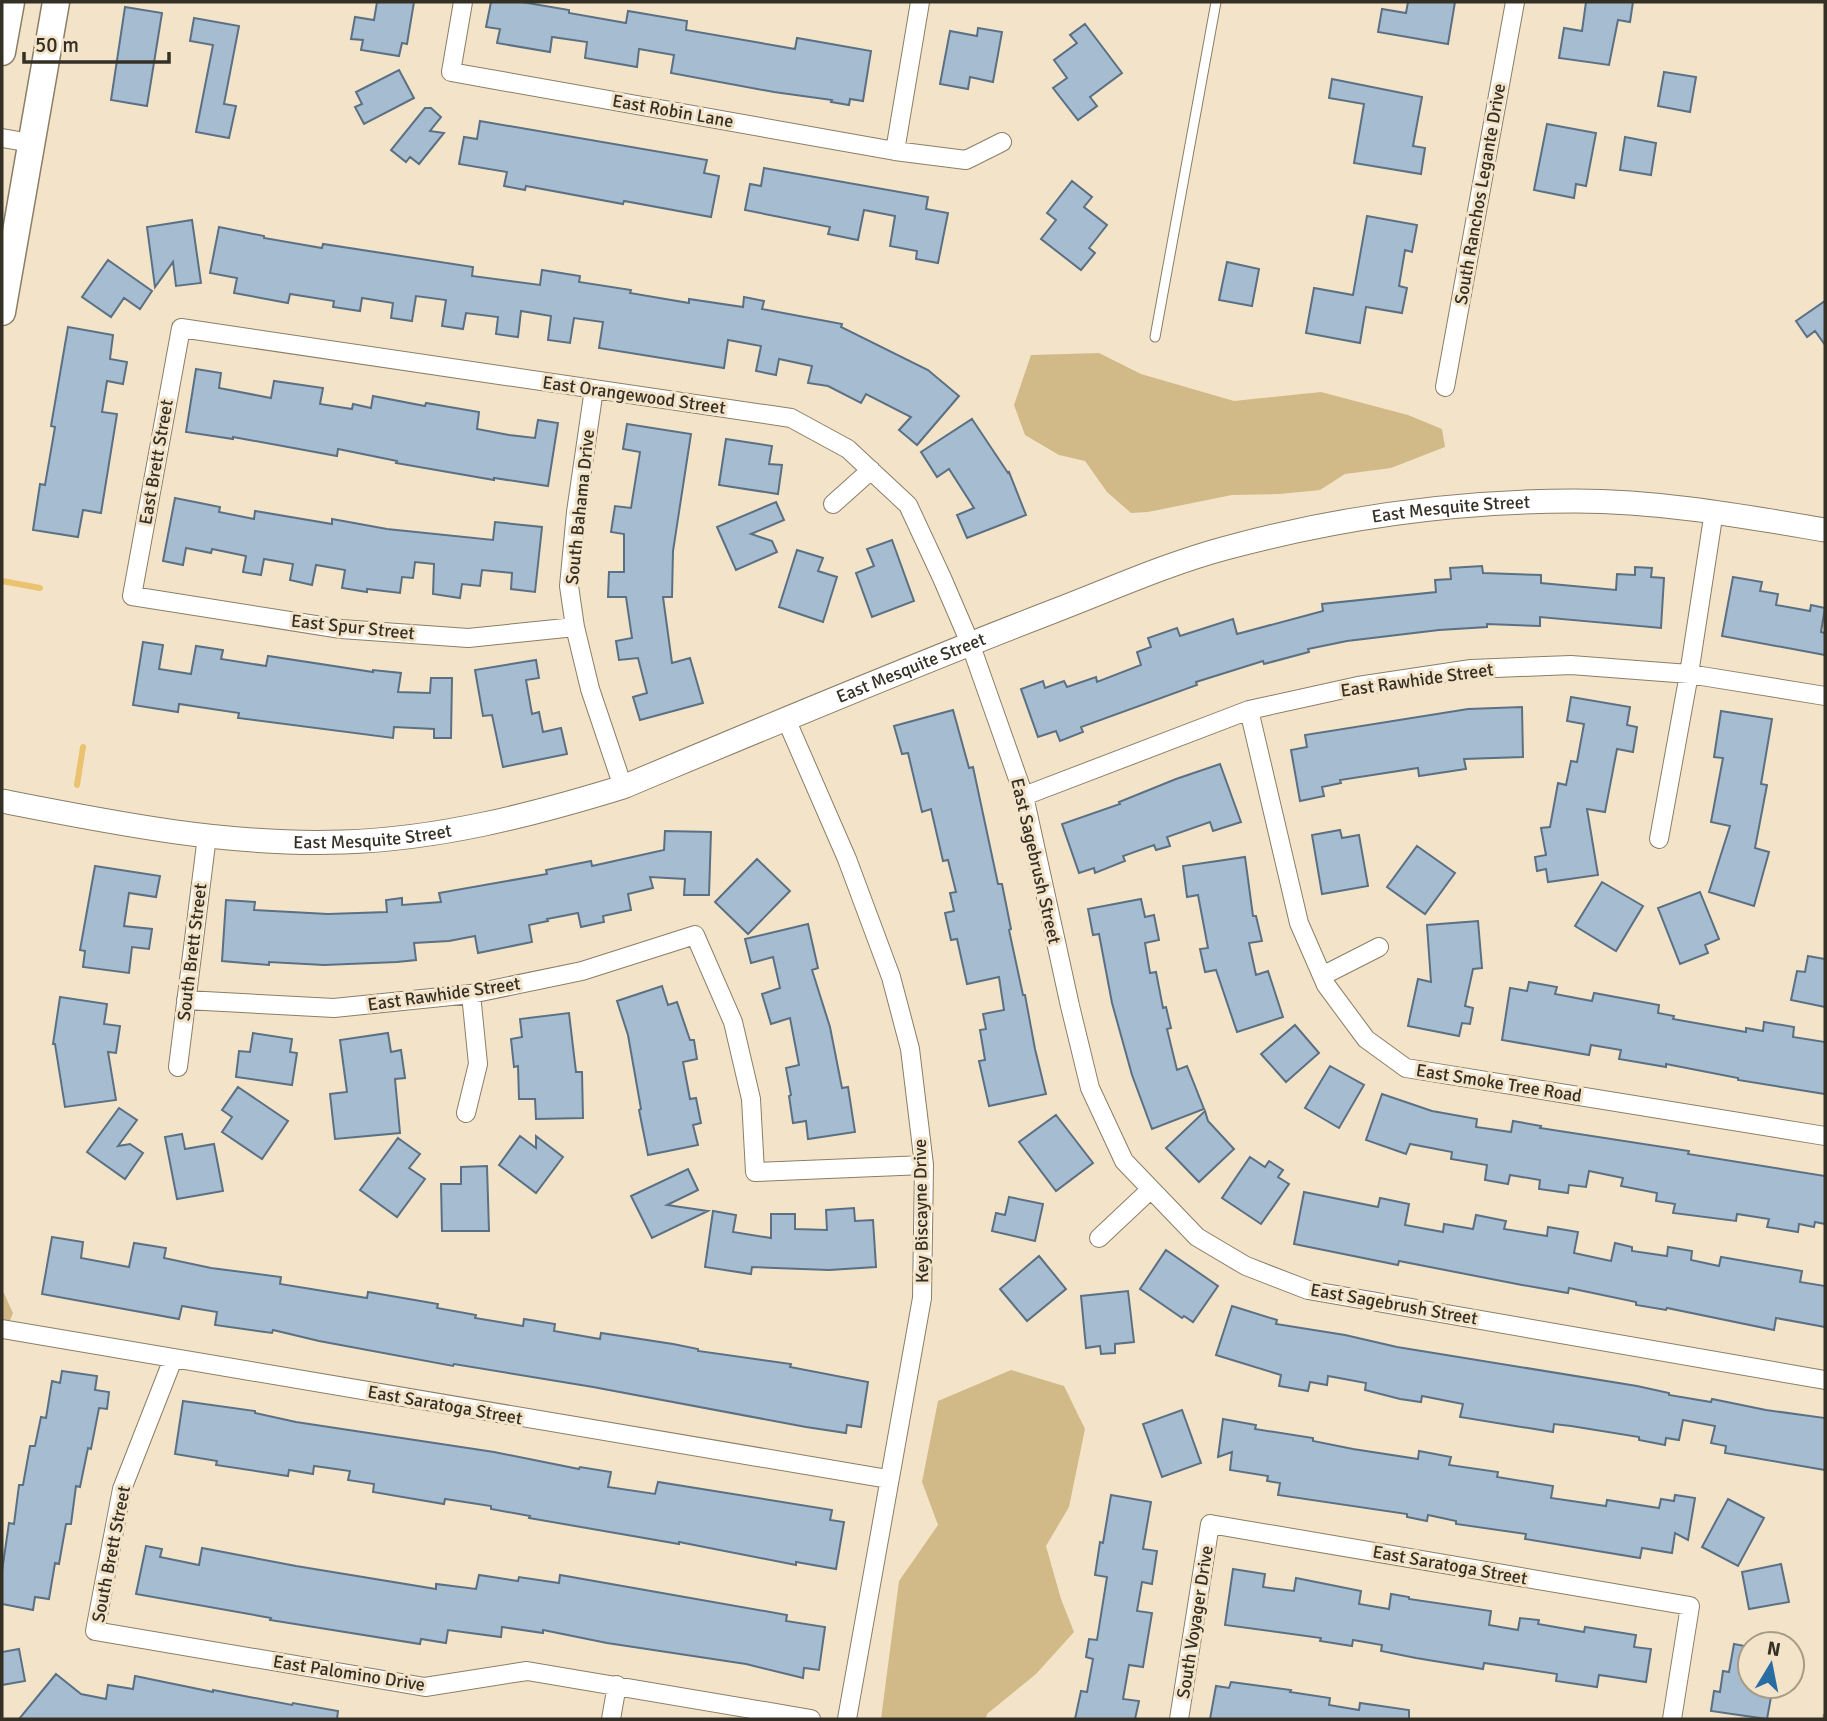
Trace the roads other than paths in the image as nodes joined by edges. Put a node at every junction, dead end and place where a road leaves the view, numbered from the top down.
1 (11, 2) edge
2 (56, 2) edge
3 (463, 2) edge
4 (920, 2) edge
5 (1216, 2) edge
6 (1515, 2) edge
7 (2, 52) edge
8 (2, 138) edge
9 (1002, 142) dead end
10 (31, 143) junction
11 (895, 151) junction
12 (2, 312) edge
13 (181, 328) joint
14 (1155, 337) dead end
15 (1445, 387) dead end
16 (594, 389) junction
17 (871, 470) junction
18 (833, 504) dead end
19 (1714, 511) junction
20 (1825, 530) edge
21 (132, 597) joint
22 (575, 627) junction
23 (970, 643) junction
24 (1689, 674) junction
25 (1825, 696) edge
26 (1249, 710) junction
27 (786, 719) junction
28 (623, 787) junction
29 (1024, 796) junction
30 (2, 801) edge
31 (207, 836) junction
32 (1659, 839) dead end
33 (1379, 947) dead end
34 (1322, 976) junction
35 (471, 994) junction
36 (186, 1000) junction
37 (178, 1067) dead end
38 (467, 1113) dead end
39 (1825, 1136) edge
40 (924, 1165) junction
41 (1150, 1190) junction
42 (1099, 1238) dead end
43 (2, 1329) edge
44 (173, 1359) junction
45 (1825, 1380) edge
46 (888, 1479) junction
47 (1210, 1524) joint
48 (95, 1631) joint
49 (617, 1685) junction
50 (611, 1719) edge
51 (811, 1719) edge
52 (847, 1719) edge
53 (1179, 1719) edge
54 (1672, 1719) edge

1 - 7 main road
2 - 10 main road
3 - 11 street, East Robin Lane
4 - 11 street
5 - 14 lane
6 - 15 street, South Ranchos Legante Drive
8 - 10 street
9 - 11 street, East Robin Lane
10 - 12 main road
13 - 16 street, East Orangewood Street
13 - 21 street, East Brett Street
16 - 17 street, East Orangewood Street
16 - 22 street, South Bahama Drive
17 - 18 street
17 - 23 street, East Orangewood Street
19 - 20 street, East Mesquite Street
19 - 23 street, East Mesquite Street
19 - 24 street
21 - 22 street, East Spur Street
22 - 28 street, South Bahama Drive
23 - 27 street, East Mesquite Street
23 - 29 street, East Sagebrush Street
24 - 25 street, East Rawhide Street
24 - 26 street, East Rawhide Street
24 - 32 street
26 - 29 street, East Rawhide Street
26 - 34 street, East Smoke Tree Road
27 - 28 street, East Mesquite Street
27 - 40 street, Key Biscayne Drive
28 - 31 street, East Mesquite Street
29 - 41 street, East Sagebrush Street
30 - 31 street, East Mesquite Street
31 - 36 street, South Brett Street
33 - 34 street
34 - 39 street, East Smoke Tree Road
35 - 36 street, East Rawhide Street
35 - 38 street
35 - 40 street, East Rawhide Street
36 - 37 street, South Brett Street
40 - 46 street, Key Biscayne Drive
41 - 42 street
41 - 45 street, East Sagebrush Street
43 - 44 street, East Saratoga Street
44 - 46 street, East Saratoga Street
44 - 48 street, South Brett Street
46 - 52 street, Key Biscayne Drive
47 - 53 street, South Voyager Drive
47 - 54 street, East Saratoga Street
48 - 49 street, East Palomino Drive
49 - 50 street
49 - 51 street, East Palomino Drive

